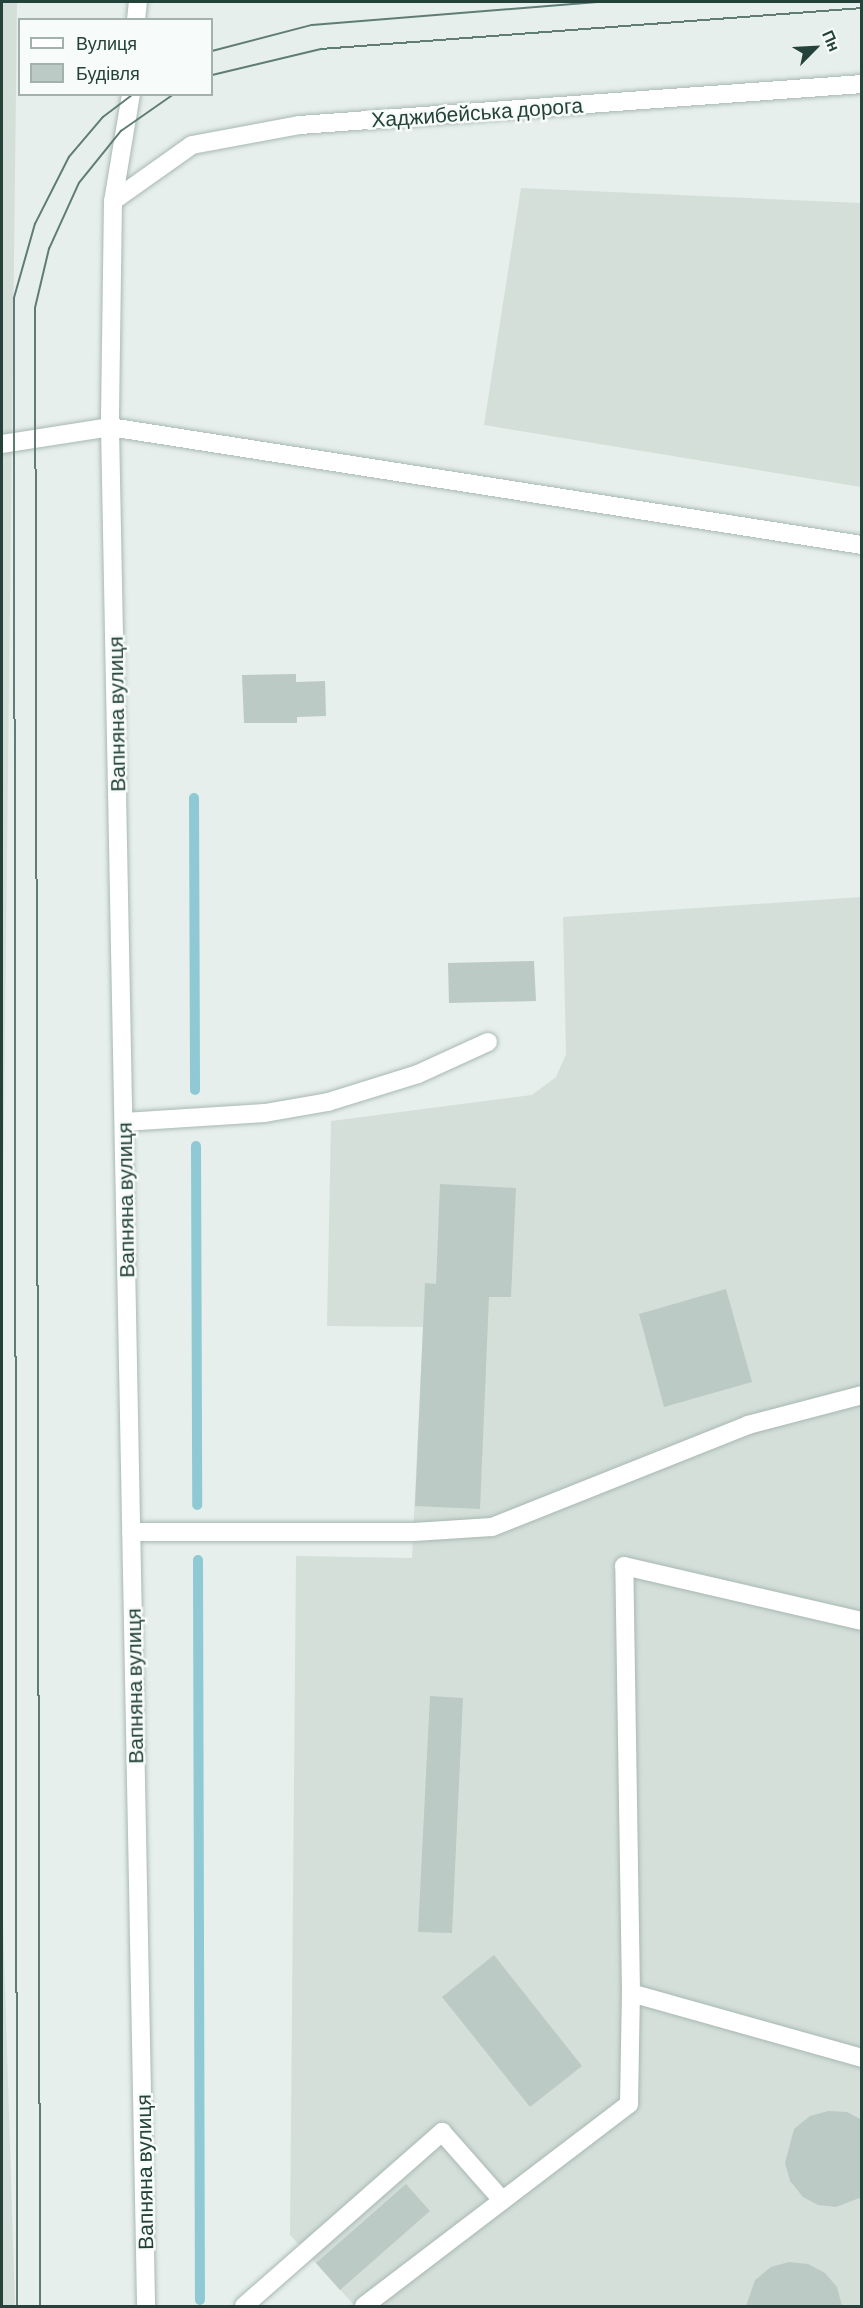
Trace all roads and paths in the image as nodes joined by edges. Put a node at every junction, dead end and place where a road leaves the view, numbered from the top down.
1 (138, 2) edge
2 (136, 18) edge
3 (861, 84) edge
4 (131, 96) edge
5 (113, 201) junction
6 (110, 427) junction
7 (2, 444) edge
8 (861, 545) edge
9 (488, 1042) dead end
10 (124, 1122) junction
11 (861, 1395) edge
12 (131, 1532) junction
13 (861, 1622) edge
14 (631, 1993) junction
15 (861, 2058) edge
16 (502, 2200) junction
17 (146, 2307) edge
18 (244, 2307) edge
19 (364, 2307) edge

1 - 2 street
3 - 5 street, Хаджибейська дорога
4 - 5 street, Вапняна вулиця
5 - 6 street, Вапняна вулиця
6 - 7 street
6 - 8 street
6 - 10 street, Вапняна вулиця
9 - 10 street
10 - 12 street, Вапняна вулиця
11 - 12 street
12 - 17 street, Вапняна вулиця
13 - 14 street
14 - 15 street
14 - 16 street
16 - 18 street
16 - 19 street

